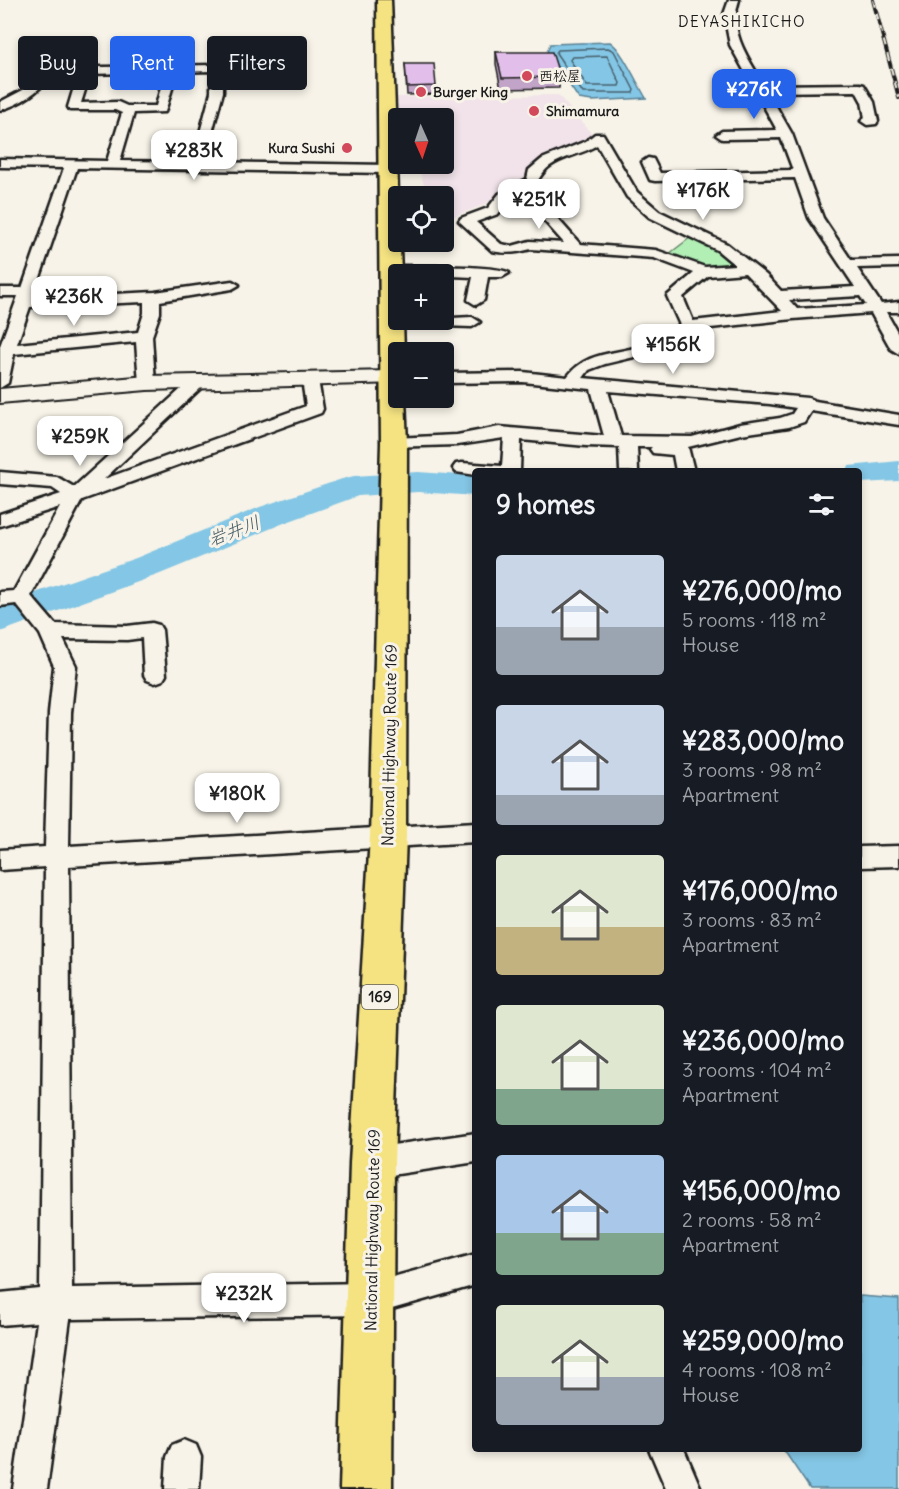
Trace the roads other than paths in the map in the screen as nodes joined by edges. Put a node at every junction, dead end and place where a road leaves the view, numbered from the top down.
1 (384, 0) edge
2 (734, 0) edge
3 (195, 68) edge
4 (759, 89) junction
5 (32, 90) edge
6 (79, 90) edge
7 (166, 90) edge
8 (122, 104) junction
9 (0, 106) edge
10 (867, 121) dead end
11 (786, 134) junction
12 (722, 135) dead end
13 (648, 162) dead end
14 (0, 163) edge
15 (72, 164) junction
16 (112, 165) junction
17 (197, 166) junction
18 (388, 169) joint
19 (388, 174) edge
20 (802, 174) junction
21 (519, 190) junction
22 (576, 248) junction
23 (899, 263) edge
24 (390, 264) edge
25 (847, 264) junction
26 (749, 268) junction
27 (454, 271) edge
28 (482, 271) junction
29 (704, 272) junction
30 (502, 273) dead end
31 (232, 285) dead end
32 (863, 291) junction
33 (0, 292) edge
34 (778, 296) junction
35 (152, 297) junction
36 (26, 298) junction
37 (899, 307) edge
38 (454, 308) edge
39 (876, 308) junction
40 (474, 310) junction
41 (793, 314) junction
42 (454, 319) edge
43 (688, 326) junction
44 (144, 336) junction
45 (899, 349) edge
46 (4, 351) edge
47 (388, 378) edge
48 (454, 378) edge
49 (310, 380) junction
50 (571, 382) junction
51 (0, 383) edge
52 (147, 383) junction
53 (197, 383) junction
54 (598, 386) junction
55 (0, 396) edge
56 (808, 403) junction
57 (395, 408) edge
58 (899, 420) edge
59 (513, 433) junction
60 (621, 442) junction
61 (394, 443) junction
62 (648, 443) junction
63 (462, 468) dead end
64 (511, 468) edge
65 (628, 468) edge
66 (684, 468) edge
67 (472, 469) edge
68 (0, 478) edge
69 (75, 496) junction
70 (0, 520) edge
71 (0, 599) edge
72 (25, 600) junction
73 (47, 628) junction
74 (155, 675) dead end
75 (472, 832) edge
76 (388, 836) junction
77 (57, 856) junction
78 (899, 856) edge
79 (862, 857) edge
80 (0, 860) edge
81 (472, 1148) edge
82 (372, 1163) junction
83 (472, 1270) edge
84 (371, 1299) junction
85 (56, 1304) junction
86 (0, 1309) edge
87 (667, 1452) edge
88 (30, 1489) edge
89 (366, 1489) edge
90 (684, 1489) edge

1 - 18 highway, National Highway Route 169 / 169
2 - 4 street
3 - 17 street
4 - 10 street
4 - 11 street
5 - 9 street
6 - 8 street
7 - 8 street
8 - 16 street
11 - 12 street
11 - 20 street
13 - 20 street
14 - 15 street
15 - 16 street
15 - 36 street
16 - 17 street
17 - 18 street
19 - 24 highway, National Highway Route 169 / 169
20 - 25 street
21 - 22 street
21 - 22 street
21 - 26 street
22 - 29 street
23 - 25 street
25 - 32 street
26 - 29 street
26 - 34 street
27 - 28 street
28 - 30 street
28 - 40 street
29 - 43 street
31 - 35 street
32 - 34 street
32 - 39 street
33 - 36 street
34 - 41 street
35 - 36 street
35 - 44 street
36 - 46 street
37 - 39 street
38 - 40 street
39 - 41 street
39 - 45 street
40 - 42 street
41 - 43 street
43 - 50 street
44 - 46 street
44 - 52 street
46 - 51 street
47 - 49 street
48 - 50 street
49 - 53 street
49 - 69 street
50 - 54 street
52 - 53 street
52 - 55 street
53 - 69 street
54 - 56 street
54 - 60 street
56 - 58 street
56 - 62 street
57 - 61 highway, National Highway Route 169 / 169
59 - 60 street
59 - 61 street
59 - 64 street
60 - 62 street
60 - 65 street
61 - 76 highway, National Highway Route 169 / 169
62 - 66 street
63 - 67 street
68 - 69 street
69 - 70 street
69 - 72 street
71 - 72 street
72 - 73 street
73 - 74 street
73 - 77 street
75 - 76 street
76 - 77 street
76 - 82 highway, National Highway Route 169 / 169
77 - 80 street
77 - 85 street
78 - 79 street
81 - 82 street
82 - 84 highway, National Highway Route 169 / 169
83 - 84 street
84 - 85 street
84 - 89 highway, National Highway Route 169 / 169
85 - 86 street
85 - 88 street
87 - 90 street

